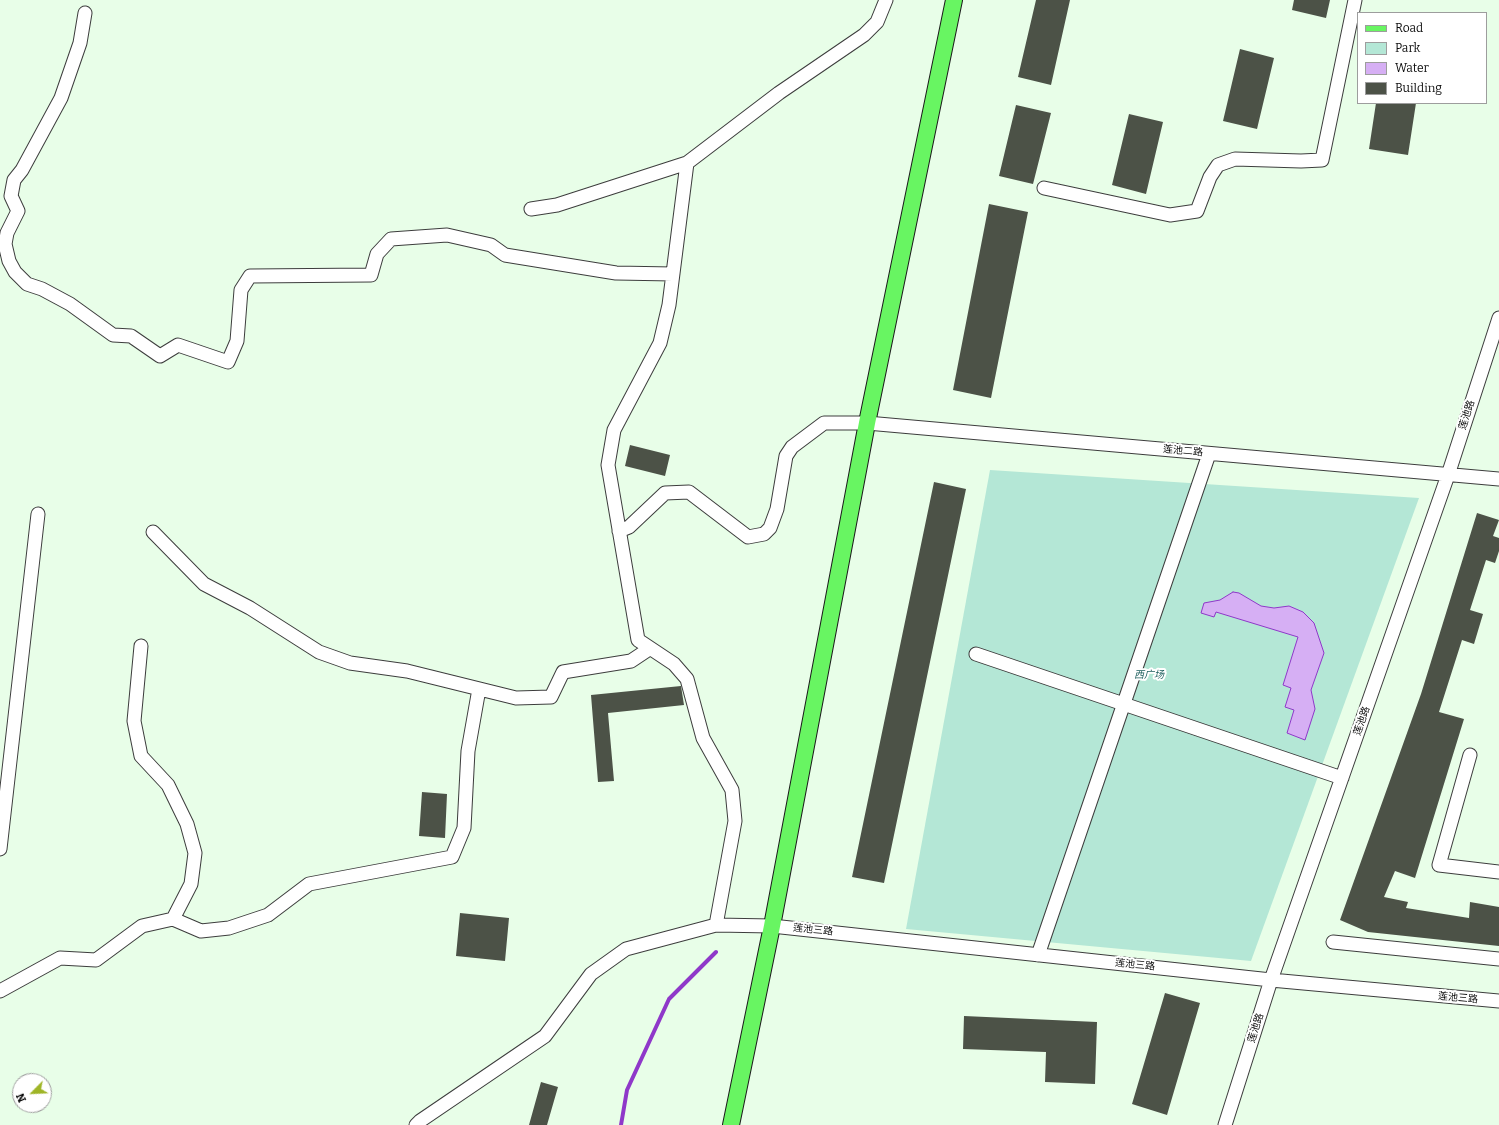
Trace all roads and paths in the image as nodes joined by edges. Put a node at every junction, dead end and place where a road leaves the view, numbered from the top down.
1 (886, 0) edge
2 (954, 0) edge
3 (1355, 0) edge
4 (85, 13) dead end
5 (687, 163) junction
6 (1044, 188) dead end
7 (531, 209) dead end
8 (673, 274) junction
9 (1499, 318) edge
10 (867, 423) junction
11 (1209, 454) junction
12 (1448, 475) junction
13 (1499, 479) edge
14 (38, 514) dead end
15 (619, 531) junction
16 (153, 532) dead end
17 (141, 646) dead end
18 (649, 649) junction
19 (976, 654) dead end
20 (480, 689) junction
21 (1124, 704) junction
22 (1470, 755) dead end
23 (1342, 778) junction
24 (0, 849) edge
25 (1499, 872) edge
26 (173, 919) junction
27 (716, 926) junction
28 (772, 926) junction
29 (1333, 942) dead end
30 (1038, 955) junction
31 (1499, 959) edge
32 (1271, 980) junction
33 (0, 991) edge
34 (1499, 1002) edge
35 (416, 1125) edge
36 (730, 1125) edge
37 (1225, 1125) edge

1 - 5 street
2 - 10 main road
3 - 6 street
4 - 8 street
5 - 7 street
5 - 8 street
8 - 15 street
9 - 12 street, 莲池路
10 - 11 street, 莲池二路
10 - 15 street, 莲池二路
10 - 28 main road
11 - 12 street, 莲池二路
11 - 21 street
12 - 13 street, 莲池二路
12 - 23 street, 莲池路
14 - 24 street
15 - 18 street
16 - 20 street
17 - 26 street
18 - 20 street
18 - 27 street
19 - 21 street
20 - 26 street
21 - 23 street
21 - 30 street
22 - 25 street
23 - 32 street, 莲池路
26 - 33 street
27 - 28 street, 莲池三路
27 - 35 street, 莲池三路
28 - 30 street, 莲池三路
28 - 36 main road
29 - 31 street
30 - 32 street, 莲池三路
32 - 34 street, 莲池三路
32 - 37 street, 莲池路

